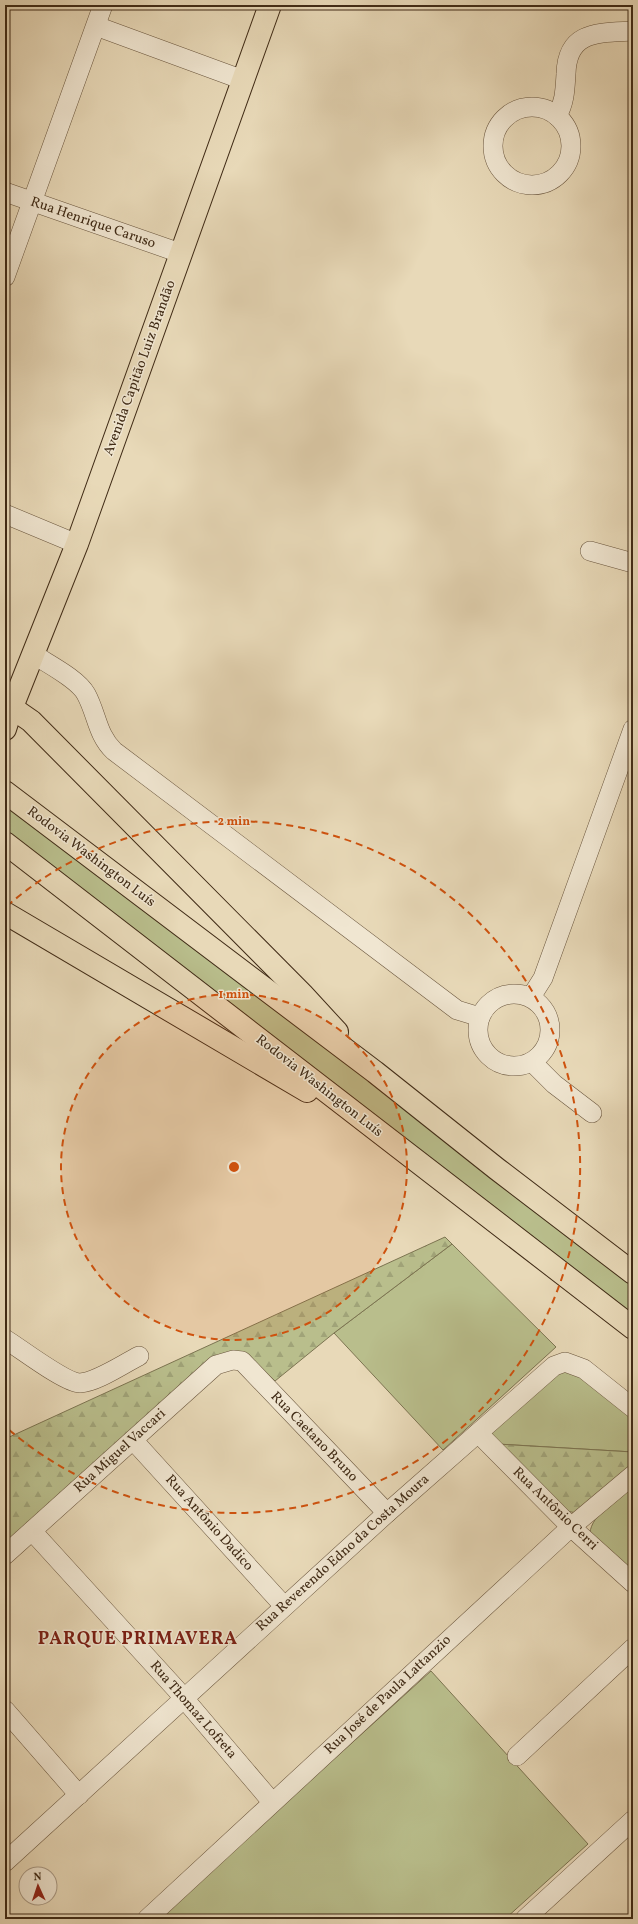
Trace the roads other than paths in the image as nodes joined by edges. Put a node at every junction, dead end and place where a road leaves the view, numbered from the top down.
1 (103, 5) edge
2 (270, 5) edge
3 (96, 26) junction
4 (633, 31) edge
5 (243, 80) junction
6 (557, 116) junction
7 (5, 192) edge
8 (32, 201) junction
9 (180, 253) junction
10 (5, 277) edge
11 (5, 514) edge
12 (77, 544) junction
13 (590, 551) dead end
14 (633, 563) edge
15 (33, 654) junction
16 (8, 705) edge
17 (5, 729) edge
18 (633, 729) edge
19 (8, 795) edge
20 (5, 843) edge
21 (5, 913) edge
22 (531, 998) junction
23 (480, 1017) junction
24 (532, 1062) junction
25 (375, 1072) junction
26 (592, 1113) dead end
27 (381, 1134) junction
28 (633, 1273) edge
29 (633, 1328) edge
30 (5, 1339) edge
31 (139, 1356) dead end
32 (242, 1361) joint
33 (633, 1408) edge
34 (478, 1433) junction
35 (133, 1440) junction
36 (633, 1474) edge
37 (387, 1513) junction
38 (571, 1527) junction
39 (32, 1531) junction
40 (5, 1555) edge
41 (633, 1583) edge
42 (284, 1606) junction
43 (633, 1648) edge
44 (184, 1698) junction
45 (5, 1710) edge
46 (517, 1756) dead end
47 (79, 1794) junction
48 (272, 1802) junction
49 (633, 1820) edge
50 (5, 1862) edge
51 (147, 1919) edge
52 (525, 1919) edge

1 - 3 street
2 - 5 main road, Avenida Capitão Luiz Brandão
3 - 5 street
3 - 8 street
4 - 6 street
5 - 9 main road, Avenida Capitão Luiz Brandão
6 - 6 street
7 - 8 street, Rua Henrique Caruso
8 - 9 street, Rua Henrique Caruso
8 - 10 street
9 - 12 main road, Avenida Capitão Luiz Brandão
11 - 12 street
12 - 15 main road, Avenida Capitão Luiz Brandão
13 - 14 street
15 - 16 main road, Avenida Capitão Luiz Brandão
15 - 23 street
16 - 17 main road, Avenida Capitão Luiz Brandão
16 - 25 main road
18 - 22 street
19 - 25 main road, Rodovia Washington Luís
20 - 27 main road, Rodovia Washington Luís
21 - 27 main road
22 - 23 street
22 - 24 street
23 - 24 street
24 - 26 street
25 - 28 main road, Rodovia Washington Luís
27 - 29 main road, Rodovia Washington Luís
30 - 31 street
32 - 35 street, Rua Miguel Vaccari
32 - 37 street, Rua Caetano Bruno
33 - 34 street, Rua Reverendo Edno da Costa Moura
34 - 37 street, Rua Reverendo Edno da Costa Moura
34 - 38 street, Rua Antônio Cerri
35 - 39 street, Rua Miguel Vaccari
35 - 42 street, Rua Antônio Dadico
36 - 38 street, Rua José de Paula Lattanzio
37 - 42 street, Rua Reverendo Edno da Costa Moura
38 - 41 street, Rua Antônio Cerri
38 - 48 street, Rua José de Paula Lattanzio
39 - 40 street, Rua Miguel Vaccari
39 - 44 street, Rua Thomaz Lofreta
42 - 44 street, Rua Reverendo Edno da Costa Moura
43 - 46 street
44 - 47 street, Rua Reverendo Edno da Costa Moura
44 - 48 street, Rua Thomaz Lofreta
45 - 47 street
47 - 50 street, Rua Reverendo Edno da Costa Moura
48 - 51 street, Rua José de Paula Lattanzio
49 - 52 street

